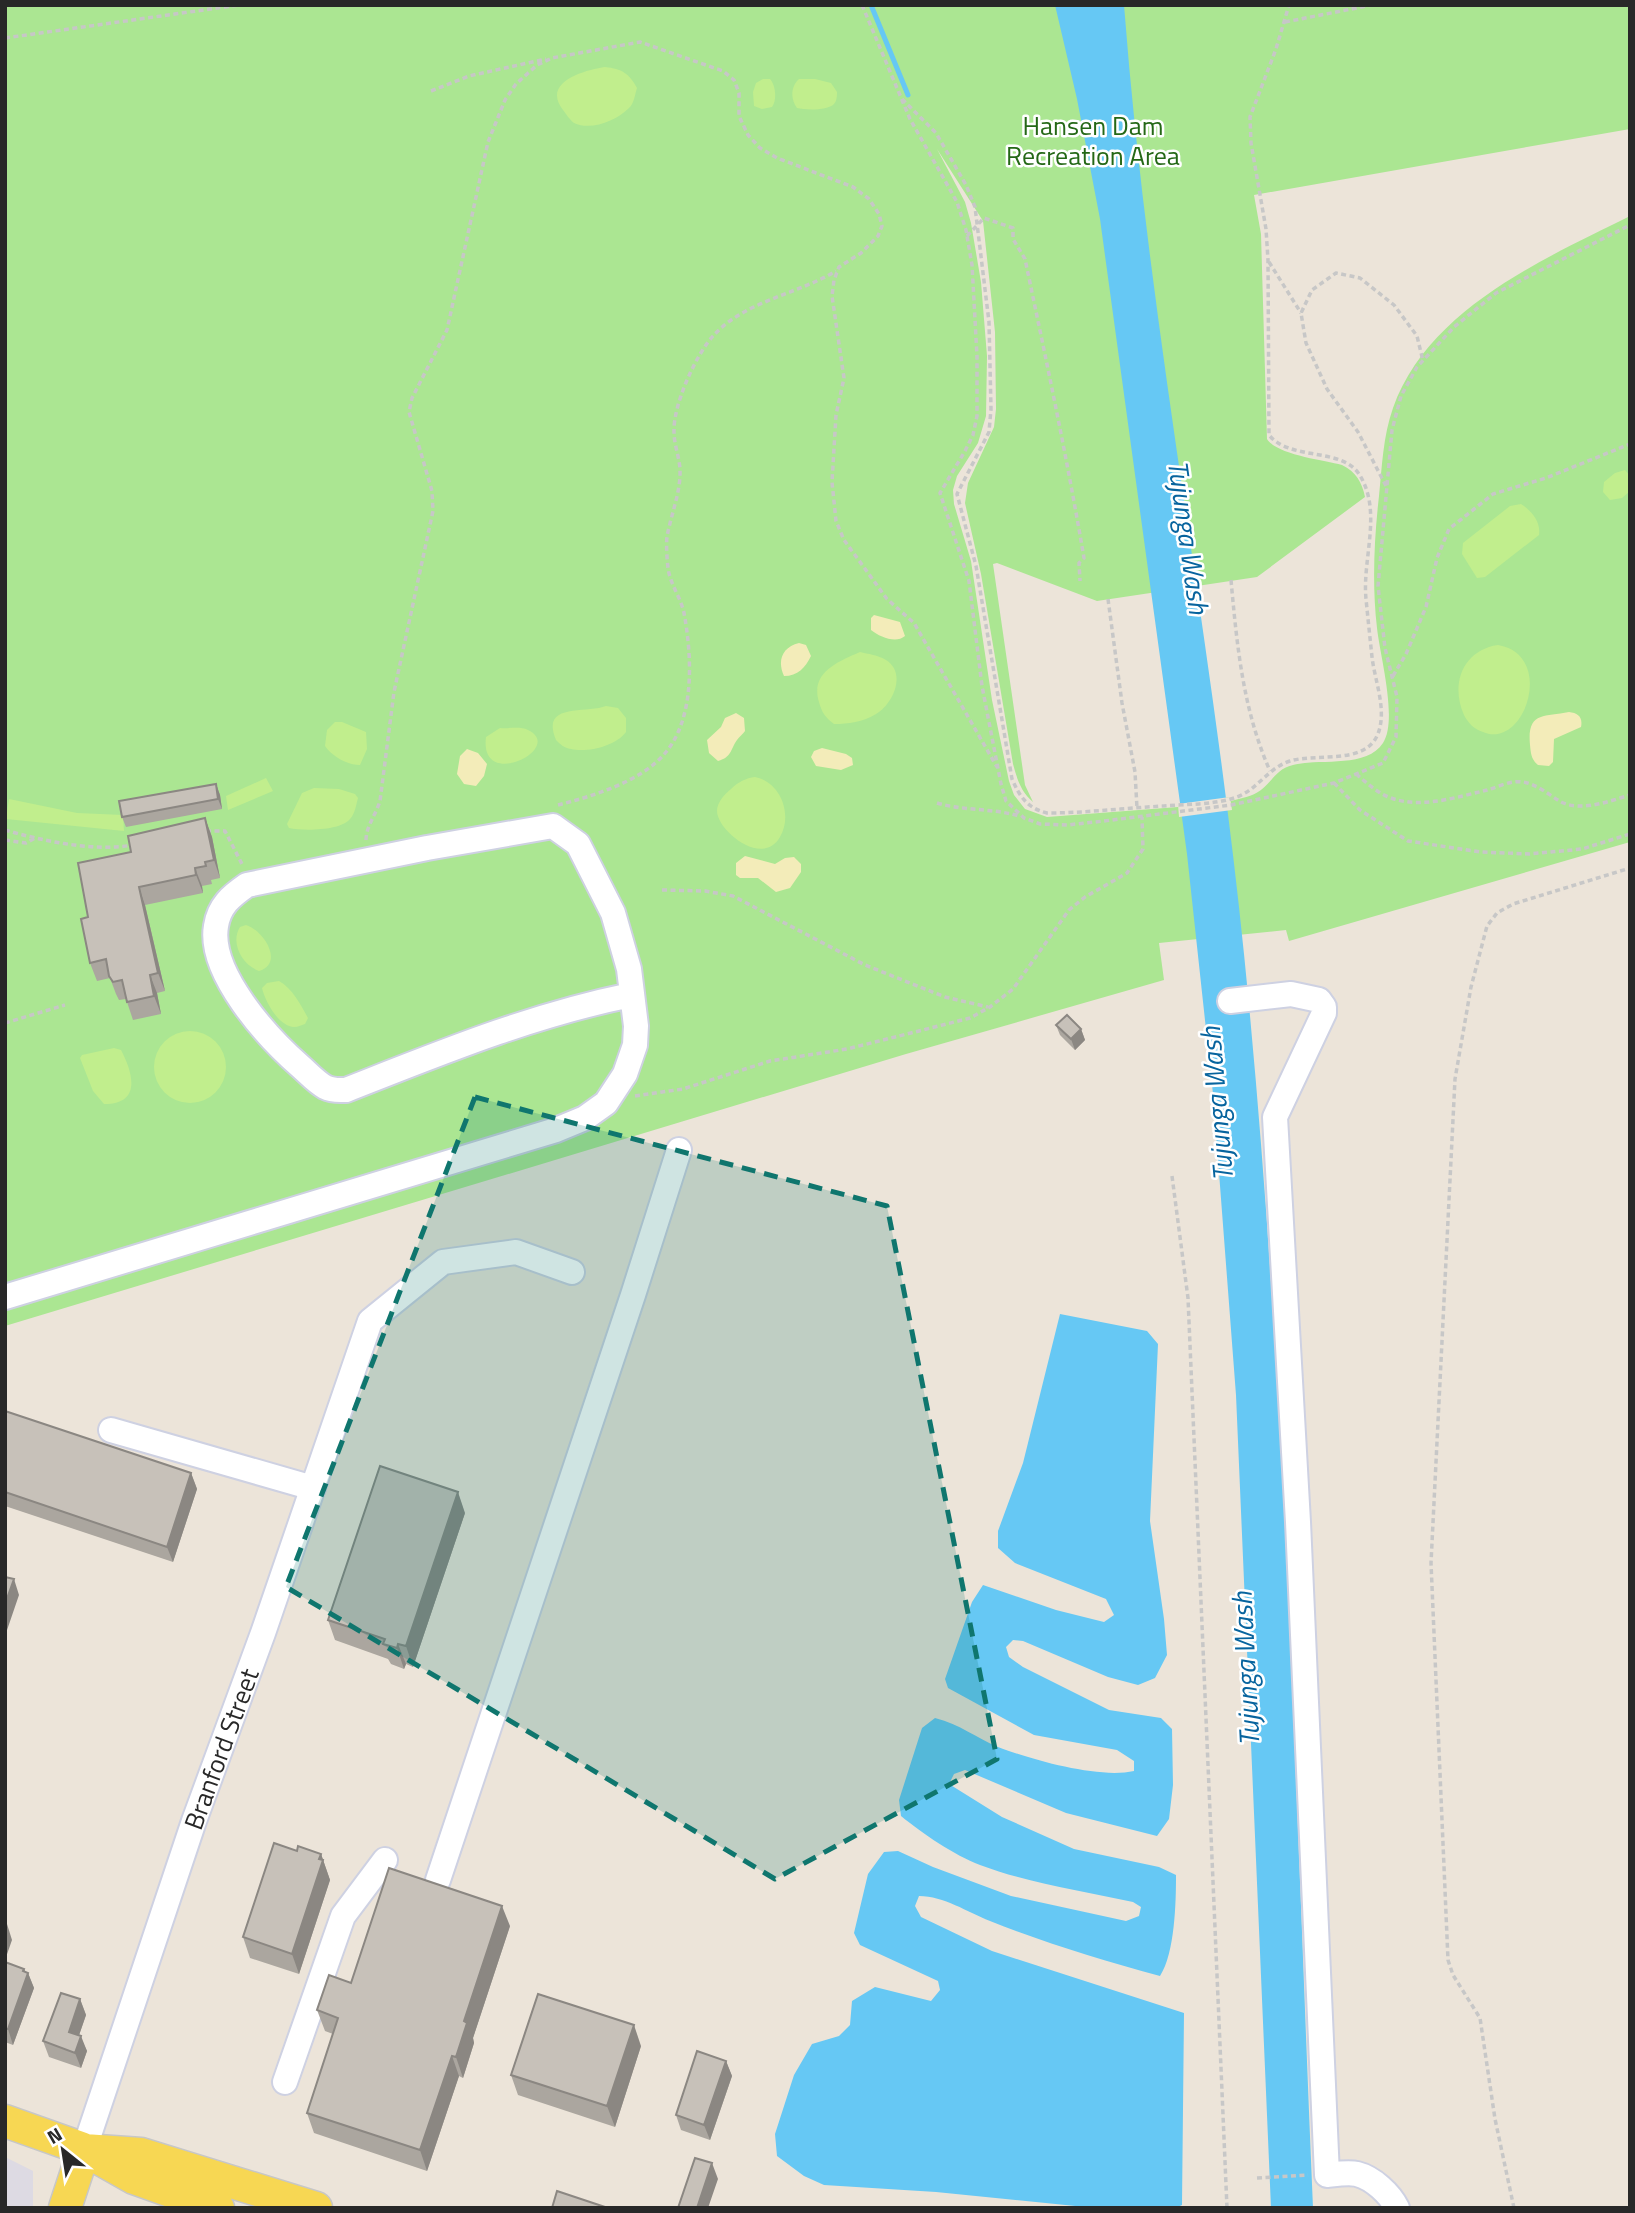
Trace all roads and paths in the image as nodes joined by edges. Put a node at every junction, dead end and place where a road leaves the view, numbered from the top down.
1 (239, 5) edge
2 (862, 5) edge
3 (1289, 5) edge
4 (1372, 5) edge
5 (1284, 22) junction
6 (5, 38) edge
7 (552, 58) junction
8 (431, 91) dead end
9 (902, 99) junction
10 (977, 225) junction
11 (1630, 225) edge
12 (967, 236) junction
13 (1268, 260) junction
14 (836, 271) junction
15 (1301, 313) junction
16 (1423, 361) junction
17 (1630, 444) edge
18 (1387, 487) junction
19 (1231, 580) dead end
20 (1080, 581) dead end
21 (1108, 599) dead end
22 (1392, 678) junction
23 (997, 767) junction
24 (1270, 771) junction
25 (1355, 774) junction
26 (1334, 783) junction
27 (1630, 795) edge
28 (937, 803) dead end
29 (1178, 806) junction
30 (546, 808) dead end
31 (1138, 808) junction
32 (1168, 813) junction
33 (1142, 817) junction
34 (1024, 818) junction
35 (5, 830) edge
36 (202, 832) edge
37 (1630, 834) edge
38 (35, 838) junction
39 (5, 841) edge
40 (140, 843) edge
41 (367, 846) dead end
42 (1630, 868) edge
43 (248, 872) junction
44 (662, 890) dead end
45 (631, 995) junction
46 (1230, 1001) dead end
47 (65, 1005) dead end
48 (990, 1007) junction
49 (5, 1023) edge
50 (612, 1094) junction
51 (679, 1150) dead end
52 (1172, 1176) dead end
53 (572, 1272) dead end
54 (5, 1297) edge
55 (111, 1430) dead end
56 (313, 1488) junction
57 (385, 1860) dead end
58 (438, 1880) dead end
59 (285, 2082) dead end
60 (5, 2121) edge
61 (84, 2150) junction
62 (1327, 2175) junction
63 (1257, 2178) dead end
64 (65, 2208) edge
65 (218, 2208) edge
66 (316, 2208) edge
67 (1227, 2208) edge
68 (1397, 2208) edge
69 (1514, 2208) edge

1 - 6 path
2 - 9 path
3 - 5 path
4 - 5 path
5 - 13 path
7 - 8 path
7 - 14 path
7 - 41 path
9 - 10 path
9 - 12 path
10 - 12 path
10 - 20 path
10 - 31 path
11 - 16 path
12 - 23 path
13 - 15 path
13 - 24 path
14 - 23 path
14 - 30 path
15 - 16 path
15 - 18 path
16 - 18 path
17 - 22 path
18 - 22 path
19 - 24 path
21 - 31 path
22 - 25 path
23 - 34 path
24 - 29 path
25 - 26 path
25 - 27 path
26 - 32 path
26 - 37 path
28 - 34 path
29 - 31 path
29 - 32 path
32 - 33 path
33 - 34 path
33 - 48 path
35 - 38 path
36 - 43 path
38 - 39 path
38 - 40 path
42 - 69 path
43 - 45 street
43 - 45 street
44 - 48 path
45 - 50 street
46 - 62 street
47 - 49 path
48 - 50 path
50 - 54 street
51 - 58 street
52 - 67 path
53 - 56 street, Branford Street
55 - 56 street
56 - 61 street, Branford Street
57 - 59 street
60 - 61 main road
61 - 64 main road, Branford Street
61 - 65 main road
61 - 66 main road
62 - 63 path
62 - 68 street

